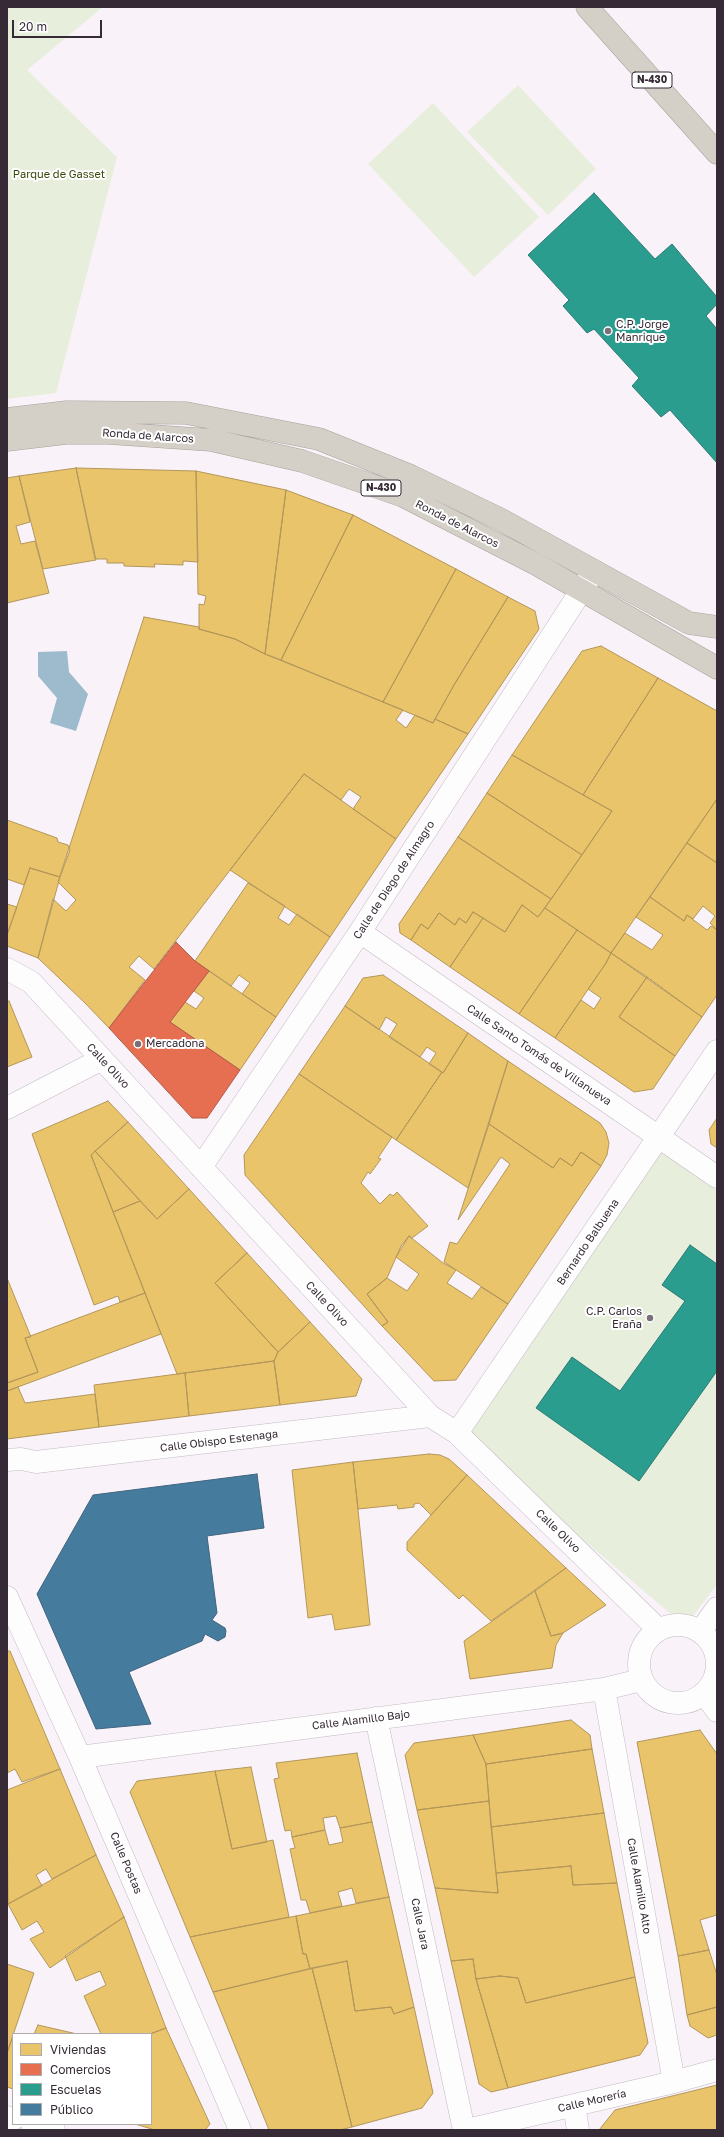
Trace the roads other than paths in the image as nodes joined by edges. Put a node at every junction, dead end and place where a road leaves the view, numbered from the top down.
1 (587, 7) edge
2 (717, 153) edge
3 (7, 419) edge
4 (7, 440) edge
5 (594, 571) junction
6 (582, 591) junction
7 (717, 627) edge
8 (717, 668) edge
9 (360, 932) junction
10 (7, 969) edge
11 (717, 1051) edge
12 (102, 1059) junction
13 (7, 1108) edge
14 (660, 1137) junction
15 (201, 1167) junction
16 (717, 1177) edge
17 (430, 1416) junction
18 (457, 1433) junction
19 (12, 1465) edge
20 (7, 1597) edge
21 (717, 1608) edge
22 (659, 1630) junction
23 (700, 1632) junction
24 (716, 1650) edge
25 (641, 1680) junction
26 (604, 1689) junction
27 (704, 1694) junction
28 (717, 1711) edge
29 (376, 1718) junction
30 (80, 1756) junction
31 (717, 2070) edge
32 (674, 2082) junction
33 (574, 2105) junction
34 (240, 2130) edge
35 (465, 2130) edge
36 (578, 2130) edge

1 - 2 highway, N-430
3 - 5 highway, Ronda de Alarcos / N-430
4 - 6 highway, Ronda de Alarcos / N-430
5 - 6 street, Calle de Diego de Almagro
5 - 7 highway, Ronda de Alarcos / N-430
6 - 8 highway, Ronda de Alarcos / N-430
6 - 9 street, Calle de Diego de Almagro
9 - 14 street, Calle Santo Tomás de Villanueva
9 - 15 street, Calle de Diego de Almagro
10 - 12 street, Calle Olivo
11 - 14 street, Bernardo Balbuena
12 - 13 street
12 - 15 street, Calle Olivo
14 - 16 street, Calle Santo Tomás de Villanueva
14 - 18 street, Bernardo Balbuena
15 - 17 street, Calle Olivo
17 - 18 street, Calle Olivo
17 - 19 street, Calle Obispo Estenaga
18 - 22 street, Calle Olivo
20 - 30 street, Calle Postas
21 - 23 street
22 - 23 street
22 - 25 street
23 - 24 street
24 - 27 street
25 - 26 street, Calle Alamillo Bajo
25 - 27 street
26 - 29 street, Calle Alamillo Bajo
26 - 32 street, Calle Alamillo Alto
27 - 28 street
29 - 30 street, Calle Alamillo Bajo
29 - 35 street, Calle Jara
30 - 34 street, Calle Postas
31 - 32 street, Calle Morería
32 - 33 street, Calle Morería
33 - 35 street, Calle Morería
33 - 36 street

